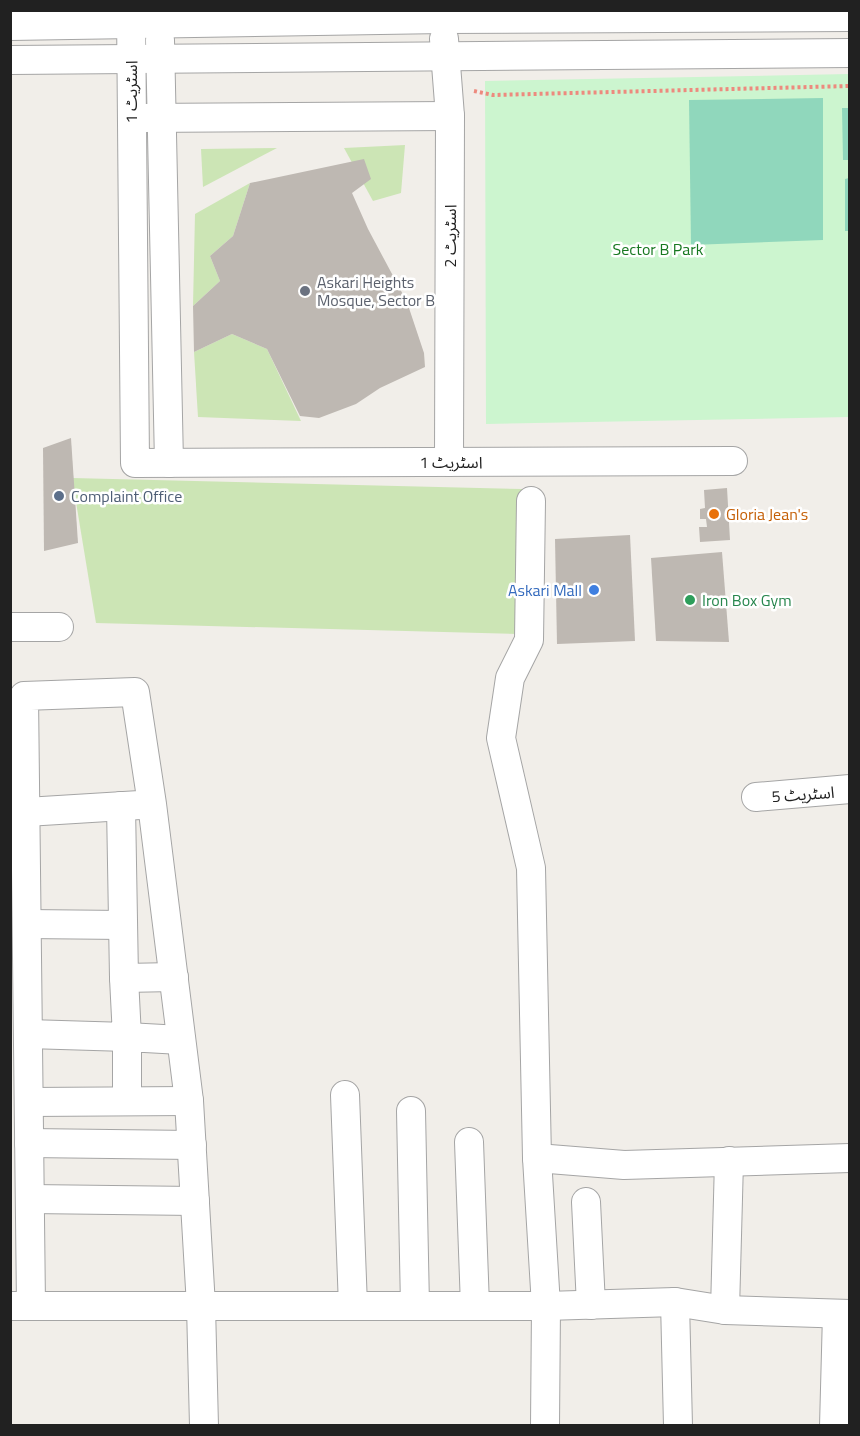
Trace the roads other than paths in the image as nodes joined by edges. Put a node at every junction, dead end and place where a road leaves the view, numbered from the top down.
1 (658, 14) edge
2 (444, 15) edge
3 (233, 17) edge
4 (849, 17) edge
5 (131, 18) edge
6 (160, 18) edge
7 (10, 26) edge
8 (849, 53) edge
9 (444, 56) junction
10 (161, 59) junction
11 (10, 60) edge
12 (130, 60) junction
13 (450, 116) junction
14 (161, 117) junction
15 (130, 118) junction
16 (733, 461) dead end
17 (449, 462) junction
18 (169, 463) junction
19 (531, 501) dead end
20 (10, 627) edge
21 (59, 627) dead end
22 (849, 789) edge
23 (756, 797) dead end
24 (152, 804) junction
25 (121, 806) junction
26 (26, 812) junction
27 (27, 924) junction
28 (123, 925) junction
29 (174, 977) junction
30 (124, 978) junction
31 (28, 1034) junction
32 (127, 1037) junction
33 (181, 1040) junction
34 (345, 1095) dead end
35 (29, 1101) junction
36 (127, 1101) junction
37 (189, 1101) junction
38 (411, 1111) dead end
39 (469, 1142) dead end
40 (29, 1143) junction
41 (192, 1145) junction
42 (537, 1158) junction
43 (849, 1158) edge
44 (729, 1161) junction
45 (30, 1198) junction
46 (195, 1202) junction
47 (586, 1202) dead end
48 (675, 1302) junction
49 (591, 1305) junction
50 (21, 1306) edge
51 (201, 1306) junction
52 (353, 1306) junction
53 (415, 1306) junction
54 (475, 1306) junction
55 (546, 1306) junction
56 (725, 1310) junction
57 (843, 1314) edge
58 (204, 1425) edge
59 (545, 1425) edge
60 (678, 1425) edge
61 (834, 1425) edge

1 - 2 street
1 - 4 street
2 - 3 street
2 - 9 street, اسٹریٹ 2
3 - 6 street
5 - 6 street
5 - 7 street
5 - 12 street, اسٹریٹ 1
6 - 10 street, اسٹریٹ 1
8 - 9 street
9 - 10 street
9 - 13 street, اسٹریٹ 2
10 - 12 street
10 - 14 street, اسٹریٹ 1
11 - 12 street
12 - 15 street, اسٹریٹ 1
13 - 14 street
13 - 17 street, اسٹریٹ 2
14 - 15 street
14 - 18 street, اسٹریٹ 1
15 - 18 street, اسٹریٹ 1
16 - 17 street, اسٹریٹ 1
17 - 18 street, اسٹریٹ 1
19 - 42 street
20 - 21 street
22 - 23 street, اسٹریٹ 5
24 - 25 street
24 - 26 street
24 - 29 street
25 - 26 street
25 - 28 street
26 - 27 street
27 - 28 street
27 - 31 street
28 - 30 street
29 - 30 street
29 - 33 street
30 - 32 street
31 - 32 street
31 - 35 street
32 - 33 street
32 - 36 street
33 - 37 street
34 - 52 street
35 - 36 street
35 - 40 street
36 - 37 street
37 - 41 street
38 - 53 street
39 - 54 street
40 - 41 street
40 - 45 street
41 - 46 street
42 - 44 street
42 - 55 street
43 - 44 street
44 - 56 street
45 - 46 street
45 - 50 street
46 - 51 street
47 - 49 street
48 - 49 street
48 - 56 street
48 - 60 street
49 - 55 street
50 - 51 street
51 - 52 street
51 - 58 street
52 - 53 street
53 - 54 street
54 - 55 street
55 - 59 street
56 - 57 street
57 - 61 street

